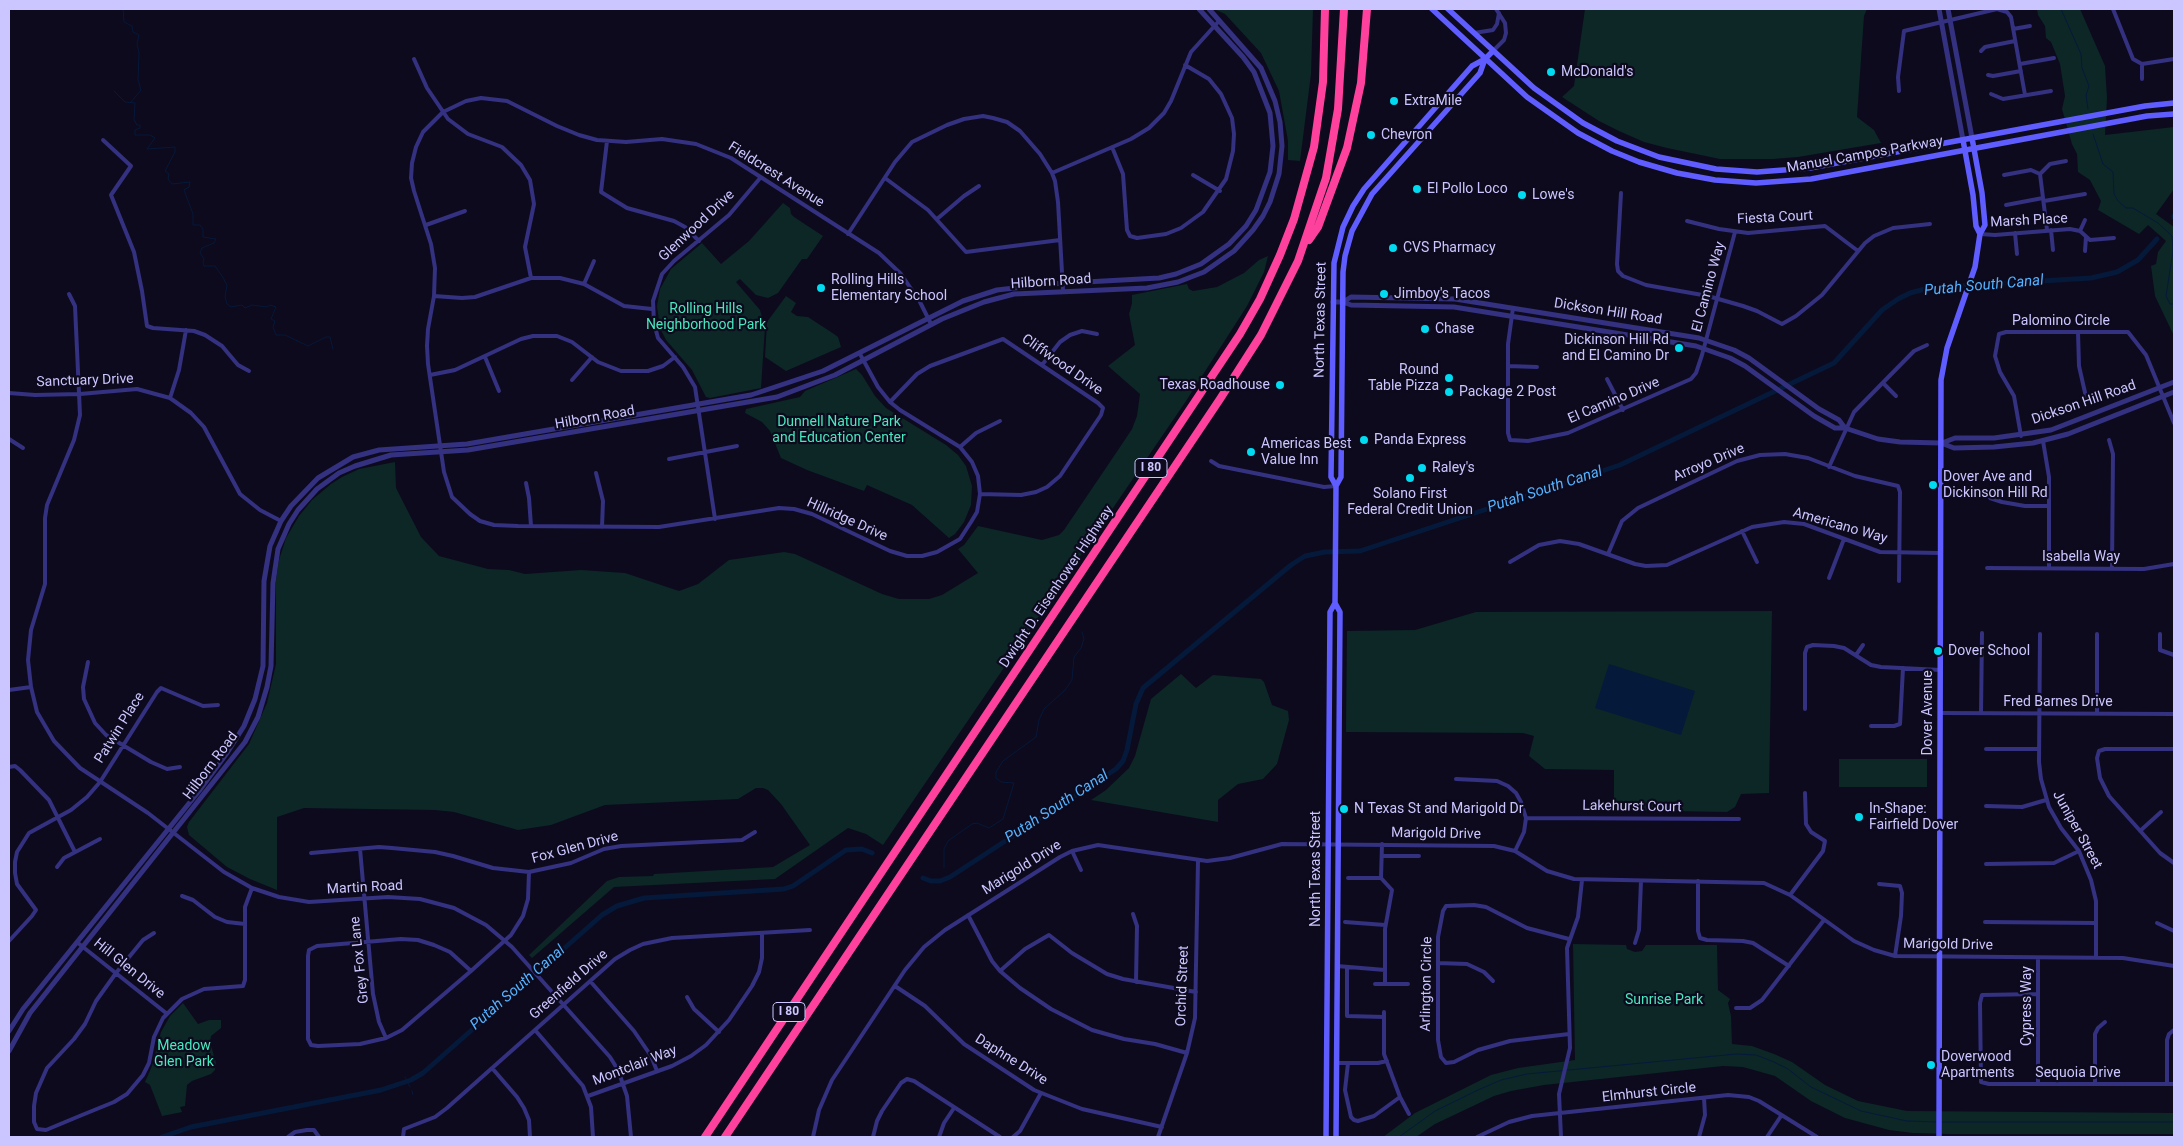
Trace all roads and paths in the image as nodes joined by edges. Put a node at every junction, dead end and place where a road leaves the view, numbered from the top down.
1 (1199, 9) edge
2 (1210, 9) edge
3 (1325, 9) edge
4 (1344, 9) edge
5 (1366, 9) edge
6 (1371, 9) edge
7 (1432, 9) edge
8 (1448, 9) edge
9 (1939, 9) edge
10 (1948, 9) edge
11 (2113, 9) edge
12 (1498, 11) edge
13 (1950, 20) junction
14 (1219, 21) junction
15 (1942, 22) junction
16 (1214, 26) junction
17 (2030, 26) dead end
18 (2013, 29) junction
19 (1473, 33) junction
20 (2015, 41) junction
21 (1493, 51) junction
22 (1981, 52) dead end
23 (1363, 56) junction
24 (2054, 58) dead end
25 (414, 59) dead end
26 (1485, 59) junction
27 (2174, 59) edge
28 (2020, 64) junction
29 (2142, 64) junction
30 (1185, 65) junction
31 (2021, 71) junction
32 (1988, 75) dead end
33 (2142, 79) dead end
34 (1899, 91) dead end
35 (2051, 91) dead end
36 (1991, 94) dead end
37 (2026, 95) junction
38 (2174, 104) edge
39 (443, 112) junction
40 (2174, 114) edge
41 (1972, 138) junction
42 (103, 140) dead end
43 (1963, 140) junction
44 (607, 141) junction
45 (1112, 147) junction
46 (1974, 148) junction
47 (1965, 150) junction
48 (2066, 161) dead end
49 (1052, 173) junction
50 (2040, 174) junction
51 (1193, 175) dead end
52 (2004, 175) dead end
53 (760, 177) junction
54 (885, 178) junction
55 (979, 186) dead end
56 (1220, 191) junction
57 (1621, 193) dead end
58 (2085, 194) dead end
59 (2044, 200) junction
60 (2006, 205) dead end
61 (465, 211) dead end
62 (937, 219) junction
63 (2085, 220) dead end
64 (1687, 221) dead end
65 (1930, 224) dead end
66 (426, 225) junction
67 (2049, 230) junction
68 (2080, 231) junction
69 (1735, 232) junction
70 (2015, 233) junction
71 (848, 234) junction
72 (1980, 234) junction
73 (2086, 237) junction
74 (2114, 238) dead end
75 (1060, 240) junction
76 (699, 241) junction
77 (1303, 248) junction
78 (2054, 250) dead end
79 (1858, 251) junction
80 (2085, 251) dead end
81 (2017, 254) dead end
82 (594, 261) dead end
83 (531, 278) junction
84 (584, 284) junction
85 (1063, 284) junction
86 (1063, 290) junction
87 (69, 294) dead end
88 (434, 296) junction
89 (1718, 299) junction
90 (1333, 302) junction
91 (1343, 302) junction
92 (1513, 308) junction
93 (652, 310) junction
94 (928, 317) junction
95 (1512, 317) junction
96 (931, 324) junction
97 (186, 330) junction
98 (2078, 332) junction
99 (1097, 334) dead end
100 (1706, 340) junction
101 (1926, 346) dead end
102 (1704, 348) junction
103 (860, 354) junction
104 (485, 357) junction
105 (592, 357) junction
106 (675, 357) junction
107 (863, 360) junction
108 (1042, 365) junction
109 (1508, 366) junction
110 (1537, 366) dead end
111 (249, 371) dead end
112 (430, 375) junction
113 (1607, 379) dead end
114 (572, 380) dead end
115 (1883, 382) junction
116 (2174, 382) edge
117 (2160, 388) junction
118 (499, 391) dead end
119 (2174, 392) edge
120 (9, 393) edge
121 (80, 394) junction
122 (1896, 396) dead end
123 (2164, 396) junction
124 (2086, 397) dead end
125 (170, 398) junction
126 (890, 402) junction
127 (699, 404) junction
128 (1623, 410) junction
129 (700, 411) junction
130 (1000, 421) dead end
131 (2174, 423) edge
132 (1845, 428) junction
133 (2021, 436) junction
134 (9, 439) edge
135 (2109, 440) dead end
136 (2043, 441) junction
137 (1941, 443) junction
138 (440, 445) junction
139 (737, 446) dead end
140 (960, 447) junction
141 (23, 448) dead end
142 (441, 452) junction
143 (706, 453) junction
144 (669, 459) dead end
145 (1211, 461) dead end
146 (1829, 467) junction
147 (596, 473) dead end
148 (526, 483) dead end
149 (1336, 486) junction
150 (1990, 490) dead end
151 (980, 494) junction
152 (2049, 506) junction
153 (715, 518) junction
154 (281, 521) junction
155 (531, 526) junction
156 (602, 527) junction
157 (1742, 531) junction
158 (1844, 539) junction
159 (1900, 553) junction
160 (1941, 553) junction
161 (1608, 554) junction
162 (1510, 562) dead end
163 (1757, 562) dead end
164 (2174, 564) edge
165 (1987, 568) dead end
166 (2049, 568) junction
167 (2112, 569) junction
168 (1829, 578) dead end
169 (1899, 581) dead end
170 (1335, 603) junction
171 (1982, 633) dead end
172 (2040, 634) dead end
173 (2097, 634) dead end
174 (2160, 634) dead end
175 (1863, 645) dead end
176 (1856, 655) junction
177 (2174, 655) edge
178 (88, 662) dead end
179 (1903, 668) junction
180 (1941, 670) junction
181 (31, 687) junction
182 (9, 690) edge
183 (218, 705) dead end
184 (1805, 709) dead end
185 (1941, 713) junction
186 (1981, 713) junction
187 (2039, 713) junction
188 (2097, 713) junction
189 (2174, 714) edge
190 (1871, 726) dead end
191 (123, 746) junction
192 (1986, 749) dead end
193 (2039, 749) junction
194 (2174, 749) edge
195 (9, 767) edge
196 (180, 767) dead end
197 (1456, 779) dead end
198 (100, 782) junction
199 (1805, 793) dead end
200 (2046, 800) junction
201 (1986, 806) dead end
202 (2161, 812) dead end
203 (57, 817) junction
204 (1526, 818) junction
205 (1739, 819) dead end
206 (168, 828) junction
207 (2140, 831) junction
208 (174, 832) junction
209 (755, 832) dead end
210 (100, 840) dead end
211 (1328, 844) junction
212 (1338, 844) junction
213 (1382, 844) junction
214 (360, 849) junction
215 (1072, 851) junction
216 (1515, 851) junction
217 (2079, 851) junction
218 (75, 852) junction
219 (311, 853) dead end
220 (1382, 856) junction
221 (1419, 856) dead end
222 (1198, 861) junction
223 (2174, 863) edge
224 (1986, 864) dead end
225 (57, 866) dead end
226 (1080, 870) dead end
227 (529, 872) junction
228 (1348, 878) dead end
229 (1381, 878) junction
230 (1582, 880) junction
231 (1641, 881) junction
232 (1698, 881) junction
233 (1878, 884) dead end
234 (252, 888) junction
235 (1790, 895) junction
236 (182, 896) dead end
237 (365, 898) junction
238 (1133, 914) dead end
239 (968, 915) junction
240 (1824, 920) junction
241 (1345, 922) dead end
242 (1985, 922) dead end
243 (2096, 923) junction
244 (2157, 923) dead end
245 (245, 924) junction
246 (1385, 925) junction
247 (810, 930) dead end
248 (2174, 931) edge
249 (154, 933) dead end
250 (762, 933) junction
251 (1569, 939) junction
252 (505, 940) junction
253 (9, 941) edge
254 (78, 943) junction
255 (368, 943) junction
256 (1635, 943) dead end
257 (83, 947) junction
258 (1895, 956) junction
259 (1940, 957) junction
260 (2038, 958) junction
261 (2096, 958) junction
262 (1438, 963) junction
263 (1337, 966) junction
264 (1790, 966) junction
265 (2174, 966) edge
266 (1347, 968) junction
267 (1000, 970) junction
268 (1385, 970) junction
269 (471, 971) junction
270 (116, 973) junction
271 (590, 981) junction
272 (1493, 981) dead end
273 (1136, 982) junction
274 (1375, 984) dead end
275 (1385, 984) junction
276 (1408, 984) dead end
277 (895, 986) junction
278 (1196, 992) junction
279 (2038, 994) junction
280 (688, 997) dead end
281 (564, 1005) junction
282 (1736, 1008) dead end
283 (1384, 1012) dead end
284 (166, 1013) junction
285 (1384, 1017) junction
286 (2105, 1022) dead end
287 (535, 1030) junction
288 (2174, 1030) edge
289 (9, 1031) edge
290 (718, 1032) junction
291 (1570, 1034) junction
292 (386, 1038) junction
293 (9, 1051) edge
294 (1187, 1053) junction
295 (1387, 1061) junction
296 (1336, 1063) junction
297 (1348, 1063) junction
298 (492, 1068) junction
299 (657, 1071) junction
300 (624, 1084) junction
301 (2038, 1084) junction
302 (2095, 1084) junction
303 (2167, 1084) junction
304 (2174, 1084) edge
305 (1041, 1093) junction
306 (588, 1096) junction
307 (1400, 1097) junction
308 (1704, 1098) junction
309 (954, 1108) junction
310 (1559, 1113) junction
311 (1409, 1114) dead end
312 (1781, 1116) junction
313 (1162, 1127) junction
314 (288, 1137) edge
315 (319, 1137) edge
316 (404, 1137) edge
317 (530, 1137) edge
318 (593, 1137) edge
319 (631, 1137) edge
320 (705, 1137) edge
321 (725, 1137) edge
322 (813, 1137) edge
323 (873, 1137) edge
324 (939, 1137) edge
325 (1000, 1137) edge
326 (1013, 1137) edge
327 (1158, 1137) edge
328 (1326, 1137) edge
329 (1336, 1137) edge
330 (1477, 1137) edge
331 (1561, 1137) edge
332 (1699, 1137) edge
333 (1767, 1137) edge
334 (1816, 1137) edge
335 (1939, 1137) edge

1 - 16 street, Hilborn Road
2 - 14 street, Hilborn Road
3 - 320 highway, Dwight D. Eisenhower Highway / I 80
4 - 77 highway, I 80
5 - 23 highway
6 - 23 highway
7 - 26 main road, Manuel Campos Parkway
8 - 19 main road, Manuel Campos Parkway
9 - 15 street
10 - 13 street
11 - 29 street
12 - 19 street
12 - 21 street
13 - 15 street
13 - 18 street
13 - 41 street
14 - 16 street
14 - 86 street, Hilborn Road
15 - 34 street
15 - 43 street
16 - 30 street
16 - 85 street, Hilborn Road
17 - 18 street
18 - 20 street
19 - 21 main road, Manuel Campos Parkway
20 - 22 street
20 - 28 street
21 - 26 main road, North Texas Street
21 - 43 main road, Manuel Campos Parkway
23 - 77 highway
24 - 28 street
25 - 39 street
26 - 47 main road, Manuel Campos Parkway
26 - 90 main road, North Texas Street
26 - 91 main road, North Texas Street
27 - 29 street
28 - 31 street
29 - 33 street
30 - 45 street
30 - 56 street
31 - 32 street
31 - 37 street
35 - 37 street
36 - 37 street
38 - 41 main road, Manuel Campos Parkway
39 - 44 street, Fieldcrest Avenue
39 - 66 street, Fieldcrest Avenue
39 - 83 street
40 - 46 main road, Manuel Campos Parkway
41 - 43 main road, Manuel Campos Parkway
41 - 46 main road, Dover Avenue
42 - 97 street
43 - 47 main road, Dover Avenue
44 - 53 street, Fieldcrest Avenue
44 - 76 street
45 - 49 street
45 - 56 street
46 - 47 main road, Manuel Campos Parkway
46 - 72 main road, Dover Avenue
47 - 72 main road, Dover Avenue
48 - 50 street
49 - 54 street
49 - 75 street
50 - 52 street
50 - 59 street
51 - 56 street
53 - 71 street, Fieldcrest Avenue
53 - 76 street, Glenwood Drive
54 - 62 street
54 - 71 street
55 - 62 street
57 - 89 street
58 - 59 street
59 - 60 street
59 - 67 street
61 - 66 street
62 - 75 street
63 - 68 street, Marsh Place
64 - 69 street, Fiesta Court
65 - 79 street
66 - 88 street, Fieldcrest Avenue
67 - 68 street, Marsh Place
67 - 70 street, Marsh Place
67 - 78 street
68 - 73 street, Marsh Place
69 - 79 street, Fiesta Court
69 - 89 street, El Camino Way
70 - 72 street, Marsh Place
70 - 81 street
71 - 94 street, Fieldcrest Avenue
72 - 137 main road, Dover Avenue
73 - 74 street, Marsh Place
73 - 80 street
75 - 85 street
76 - 93 street, Glenwood Drive
77 - 321 highway, I 80
79 - 89 street
82 - 84 street
83 - 84 street
83 - 88 street
84 - 93 street
85 - 86 street
85 - 94 street, Hilborn Road
86 - 96 street, Hilborn Road
87 - 121 street, Martin Road
88 - 112 street, Fieldcrest Avenue
89 - 100 street, El Camino Way
90 - 91 street, Dickson Hill Road
90 - 149 main road, North Texas Street
91 - 92 street, Dickson Hill Road
91 - 95 street, Dickson Hill Road
91 - 149 main road, North Texas Street
92 - 95 street
92 - 100 street, Dickson Hill Road
93 - 106 street, Glenwood Drive
94 - 96 street, Fieldcrest Avenue
94 - 103 street, Hilborn Road
95 - 102 street, Dickson Hill Road
95 - 109 street
96 - 107 street, Hilborn Road
97 - 111 street
97 - 125 street
98 - 117 street, Palomino Circle
98 - 124 street
98 - 133 street, Palomino Circle
99 - 108 street
100 - 102 street, El Camino Way
100 - 132 street, Dickson Hill Road
101 - 115 street
102 - 128 street, El Camino Drive
102 - 132 street, Dickson Hill Road
103 - 107 street, Hillridge Drive
103 - 127 street, Hilborn Road
104 - 105 street
104 - 112 street
104 - 118 street
105 - 106 street
105 - 114 street
106 - 127 street, Glenwood Drive
107 - 126 street, Hillridge Drive
107 - 129 street, Hilborn Road
108 - 126 street, Cliffwood Drive
108 - 151 street, Cliffwood Drive
109 - 110 street
109 - 128 street, El Camino Drive
112 - 138 street, Fieldcrest Avenue
113 - 128 street
115 - 122 street
115 - 132 street
116 - 117 street, Dickson Hill Road
117 - 123 street, Palomino Circle
117 - 133 street, Dickson Hill Road
119 - 123 street, Dickson Hill Road
120 - 121 street, Sanctuary Drive
121 - 125 street, Sanctuary Drive
121 - 181 street, Martin Road
123 - 131 street, Palomino Circle
123 - 136 street, Dickson Hill Road
125 - 154 street, Sanctuary Drive
126 - 140 street, Hillridge Drive
127 - 129 street, Glenwood Drive
127 - 138 street, Hilborn Road
129 - 142 street, Hilborn Road
129 - 143 street, Glenwood Drive
130 - 140 street
132 - 137 street, Dickson Hill Road
132 - 146 street
133 - 137 street, Dickson Hill Road
134 - 141 street
135 - 167 street
136 - 137 street, Dickson Hill Road
136 - 152 street
137 - 160 main road, Dover Avenue
138 - 142 street, Hillridge Drive
138 - 154 street, Hilborn Road
139 - 143 street
140 - 151 street, Hillridge Drive
142 - 155 street, Hillridge Drive
142 - 208 street, Hilborn Road
143 - 144 street
143 - 153 street, Glenwood Drive
145 - 149 street
146 - 159 street, Arroyo Drive
146 - 161 street, Arroyo Drive
147 - 156 street
148 - 155 street
149 - 170 main road, North Texas Street
150 - 152 street
151 - 153 street, Hillridge Drive
152 - 166 street
153 - 156 street, Hillridge Drive
154 - 206 street, Hilborn Road
155 - 156 street, Hillridge Drive
157 - 158 street, Americano Way
157 - 161 street, Americano Way
157 - 163 street
158 - 159 street, Americano Way
158 - 168 street
159 - 160 street, Americano Way
159 - 169 street
160 - 180 main road, Dover Avenue
161 - 162 street, Americano Way
164 - 167 street, Isabella Way
165 - 166 street, Isabella Way
166 - 167 street, Isabella Way
170 - 211 main road, North Texas Street
170 - 212 main road, North Texas Street
171 - 186 street
172 - 187 street, Juniper Street
173 - 188 street
174 - 177 street
175 - 176 street
176 - 179 street
176 - 184 street
178 - 191 street
179 - 180 street
179 - 190 street
180 - 185 main road, Dover Avenue
181 - 182 street
181 - 198 street, Martin Road
183 - 191 street, Patwin Place
185 - 186 street, Fred Barnes Drive
185 - 259 main road, Dover Avenue
186 - 187 street, Fred Barnes Drive
187 - 188 street, Fred Barnes Drive
187 - 193 street, Juniper Street
188 - 189 street, Fred Barnes Drive
191 - 196 street
191 - 198 street, Patwin Place
192 - 193 street
193 - 200 street, Juniper Street
194 - 207 street
195 - 203 street
197 - 204 street
198 - 203 street, Patwin Place
198 - 206 street, Martin Road
199 - 235 street
200 - 201 street
200 - 217 street, Juniper Street
202 - 207 street
203 - 218 street
203 - 253 street, Patwin Place
204 - 205 street, Lakehurst Court
204 - 216 street
206 - 208 street, Martin Road
206 - 254 street, Hilborn Road
207 - 223 street
208 - 234 street, Martin Road
208 - 257 street, Hilborn Road
209 - 227 street, Fox Glen Drive
210 - 218 street
211 - 212 street, Marigold Drive
211 - 222 street, Marigold Drive
211 - 328 main road, North Texas Street
212 - 213 street, Marigold Drive
212 - 263 main road, North Texas Street
213 - 216 street, Marigold Drive
213 - 220 street
214 - 219 street, Fox Glen Drive
214 - 227 street, Fox Glen Drive
214 - 237 street, Grey Fox Lane
215 - 222 street, Marigold Drive
215 - 226 street
215 - 239 street, Marigold Drive
216 - 230 street, Marigold Drive
217 - 224 street
217 - 243 street, Juniper Street
218 - 225 street
220 - 221 street
220 - 229 street
222 - 278 street, Orchid Street
227 - 252 street
228 - 229 street
229 - 246 street
230 - 231 street, Marigold Drive
230 - 251 street
231 - 232 street, Marigold Drive
231 - 256 street
232 - 235 street, Marigold Drive
232 - 264 street
233 - 258 street
234 - 237 street, Martin Road
234 - 245 street
235 - 240 street, Marigold Drive
236 - 245 street
237 - 252 street, Martin Road
237 - 255 street, Grey Fox Lane
238 - 273 street
239 - 267 street
239 - 277 street, Marigold Drive
240 - 258 street, Marigold Drive
240 - 264 street
241 - 246 street
242 - 243 street
243 - 261 street, Juniper Street
244 - 248 street
245 - 284 street
246 - 268 street
247 - 250 street, Greenfield Drive
249 - 270 street
250 - 271 street, Greenfield Drive
250 - 290 street, Montclair Way
251 - 262 street, Arlington Circle
251 - 291 street
252 - 269 street
252 - 281 street, Martin Road
254 - 257 street, Hill Glen Drive
254 - 289 street, Hilborn Road
255 - 269 street
255 - 292 street, Grey Fox Lane
255 - 292 street
257 - 270 street, Hill Glen Drive
257 - 293 street, Hilborn Road
258 - 259 street, Marigold Drive
259 - 260 street, Marigold Drive
259 - 335 main road, Dover Avenue
260 - 261 street, Marigold Drive
260 - 279 street, Cypress Way
261 - 265 street, Marigold Drive
262 - 272 street
262 - 291 street, Arlington Circle
263 - 266 street
263 - 296 main road, North Texas Street
264 - 282 street
266 - 268 street
266 - 285 street
267 - 273 street
267 - 294 street
268 - 275 street
269 - 292 street
270 - 284 street, Hill Glen Drive
270 - 284 street
271 - 281 street, Greenfield Drive
271 - 299 street
273 - 278 street
274 - 275 street
275 - 276 street
277 - 305 street, Daphne Drive
277 - 322 street, Marigold Drive
278 - 294 street, Orchid Street
279 - 301 street, Cypress Way
279 - 301 street, Sequoia Drive
280 - 290 street
281 - 287 street, Greenfield Drive
281 - 300 street, Martin Road
283 - 285 street
285 - 295 street
286 - 302 street
287 - 298 street, Greenfield Drive
287 - 306 street
288 - 303 street
290 - 299 street, Montclair Way
291 - 310 street
294 - 313 street, Orchid Street
295 - 297 street
295 - 307 street
296 - 297 street
296 - 329 main road, North Texas Street
297 - 307 street
298 - 316 street, Greenfield Drive
298 - 317 street
299 - 300 street, Montclair Way
300 - 306 street, Montclair Way
300 - 319 street, Martin Road
301 - 302 street, Sequoia Drive
302 - 303 street, Sequoia Drive
303 - 304 street, Sequoia Drive
305 - 313 street, Daphne Drive
305 - 326 street
306 - 318 street
307 - 311 street
308 - 310 street, Elmhurst Circle
308 - 312 street, Elmhurst Circle
308 - 332 street
309 - 323 street
309 - 324 street
309 - 325 street
310 - 330 street, Elmhurst Circle
310 - 331 street
312 - 333 street
312 - 334 street, Elmhurst Circle
313 - 327 street, Orchid Street
314 - 315 street

